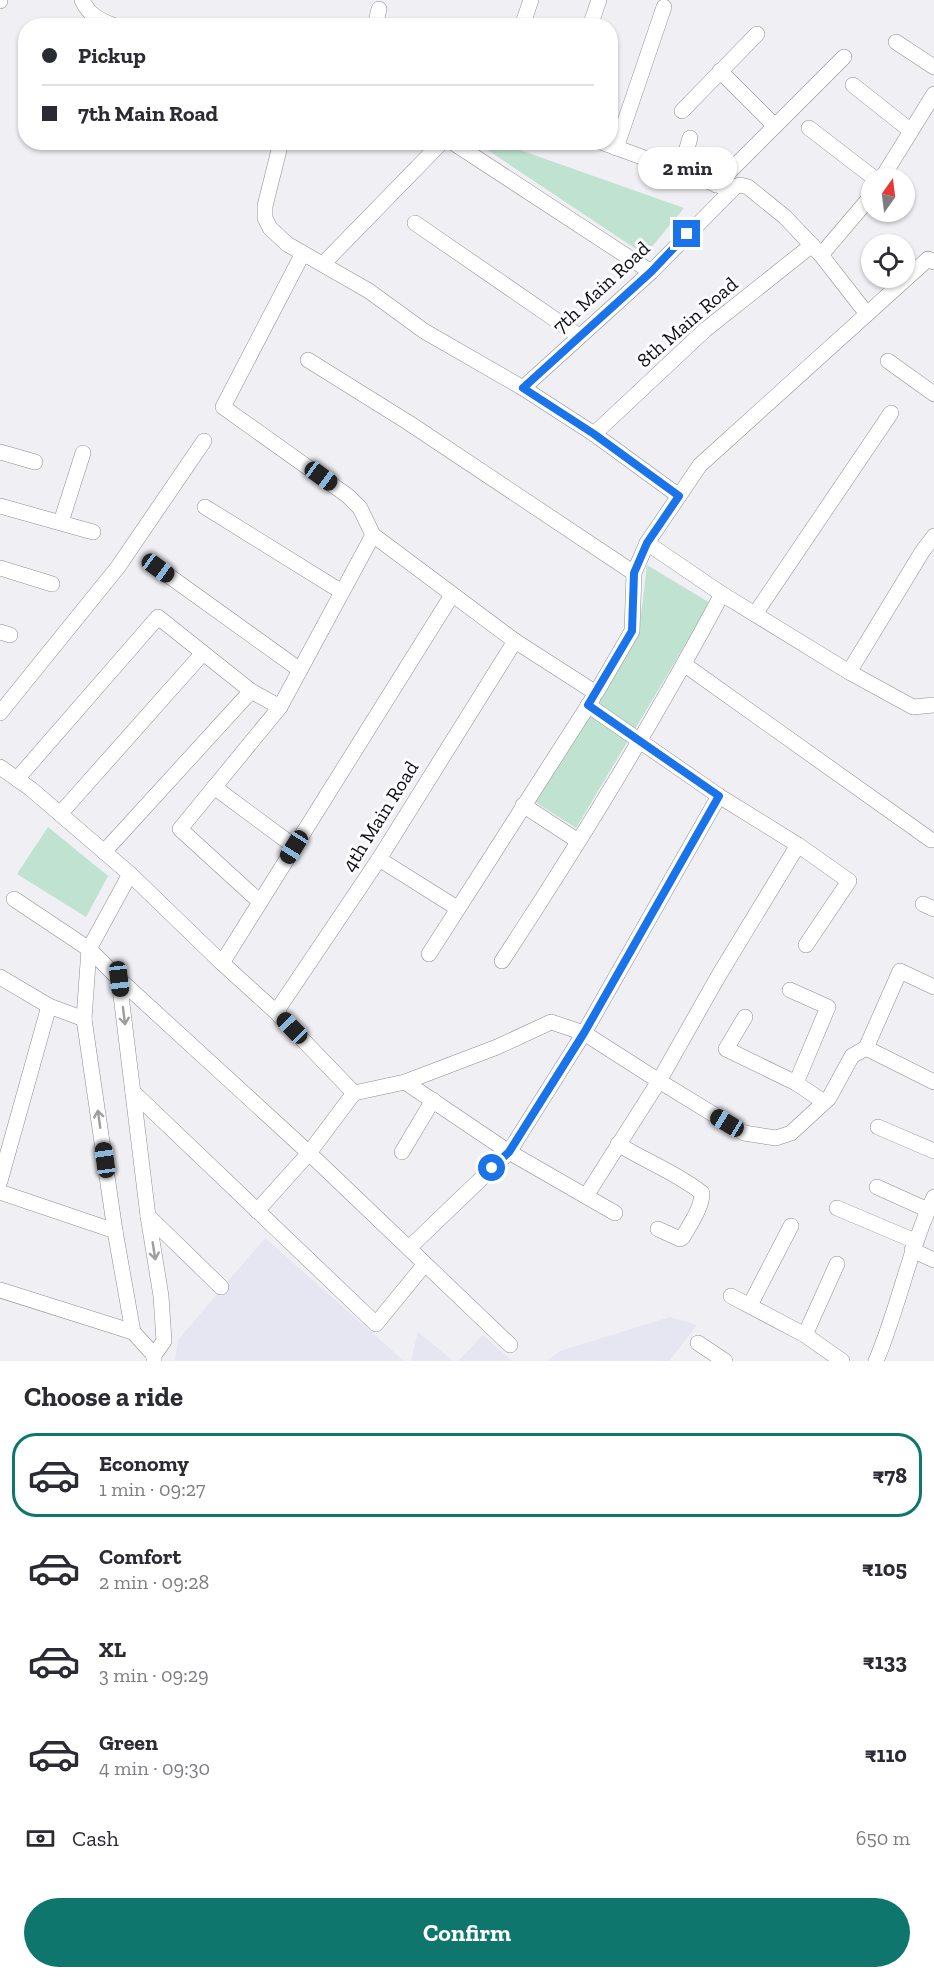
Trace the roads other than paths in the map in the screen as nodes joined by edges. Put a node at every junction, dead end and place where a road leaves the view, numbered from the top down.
1 (82, 0) edge
2 (531, 0) edge
3 (599, 0) edge
4 (664, 7) dead end
5 (379, 9) dead end
6 (97, 18) edge
7 (377, 18) edge
8 (525, 18) edge
9 (593, 18) edge
10 (757, 34) dead end
11 (896, 42) dead end
12 (844, 57) dead end
13 (934, 67) edge
14 (720, 72) junction
15 (853, 85) dead end
16 (934, 94) edge
17 (682, 111) dead end
18 (775, 126) junction
19 (809, 128) dead end
20 (911, 131) junction
21 (690, 138) dead end
22 (618, 142) edge
23 (618, 149) edge
24 (279, 150) edge
25 (434, 150) edge
26 (464, 150) edge
27 (861, 168) edge
28 (888, 168) edge
29 (680, 172) junction
30 (716, 184) junction
31 (732, 190) junction
32 (861, 206) edge
33 (415, 223) dead end
34 (816, 250) junction
35 (302, 255) junction
36 (932, 256) edge
37 (323, 264) junction
38 (651, 272) junction
39 (867, 314) junction
40 (579, 336) junction
41 (308, 360) dead end
42 (888, 361) dead end
43 (523, 388) junction
44 (934, 394) edge
45 (891, 413) dead end
46 (594, 434) junction
47 (204, 441) dead end
48 (0, 452) edge
49 (83, 453) dead end
50 (35, 462) dead end
51 (679, 496) junction
52 (0, 506) edge
53 (205, 507) dead end
54 (62, 522) junction
55 (93, 532) dead end
56 (373, 535) junction
57 (934, 536) edge
58 (647, 543) junction
59 (0, 568) edge
60 (158, 568) dead end
61 (634, 573) junction
62 (52, 584) dead end
63 (342, 592) junction
64 (722, 594) junction
65 (452, 595) junction
66 (754, 614) junction
67 (515, 641) junction
68 (203, 652) junction
69 (685, 665) junction
70 (300, 670) junction
71 (849, 672) junction
72 (251, 691) junction
73 (592, 699) junction
74 (934, 705) edge
75 (280, 707) junction
76 (0, 714) edge
77 (639, 740) junction
78 (0, 767) edge
79 (16, 779) junction
80 (214, 787) junction
81 (719, 796) junction
82 (523, 805) junction
83 (60, 814) junction
84 (931, 840) dead end
85 (578, 841) junction
86 (798, 845) junction
87 (294, 847) junction
88 (104, 852) junction
89 (379, 859) junction
90 (130, 874) junction
91 (14, 899) dead end
92 (260, 902) junction
93 (457, 908) junction
94 (806, 945) dead end
95 (89, 949) junction
96 (429, 954) dead end
97 (502, 961) dead end
98 (222, 963) junction
99 (0, 977) edge
100 (119, 979) junction
101 (934, 987) edge
102 (790, 990) dead end
103 (49, 1006) junction
104 (276, 1012) junction
105 (745, 1017) dead end
106 (84, 1019) junction
107 (584, 1033) junction
108 (866, 1048) junction
109 (405, 1082) junction
110 (658, 1082) junction
111 (934, 1082) edge
112 (796, 1083) junction
113 (133, 1092) junction
114 (354, 1093) junction
115 (432, 1101) junction
116 (824, 1102) junction
117 (878, 1127) dead end
118 (618, 1144) junction
119 (934, 1150) edge
120 (402, 1152) dead end
121 (509, 1152) junction
122 (309, 1153) junction
123 (0, 1181) edge
124 (877, 1187) dead end
125 (0, 1192) edge
126 (586, 1196) junction
127 (837, 1208) dead end
128 (257, 1211) junction
129 (930, 1211) edge
130 (615, 1212) dead end
131 (148, 1216) junction
132 (791, 1226) dead end
133 (658, 1229) dead end
134 (115, 1231) junction
135 (914, 1246) junction
136 (409, 1248) junction
137 (934, 1260) edge
138 (425, 1264) junction
139 (837, 1264) dead end
140 (221, 1287) dead end
141 (0, 1290) edge
142 (731, 1296) dead end
143 (750, 1305) junction
144 (133, 1332) junction
145 (805, 1335) junction
146 (698, 1343) dead end
147 (510, 1346) dead end
148 (154, 1358) edge
149 (725, 1361) edge
150 (842, 1361) edge
151 (876, 1361) edge

1 - 6 street
2 - 8 street
3 - 9 street
4 - 22 street
5 - 7 street
10 - 14 street
11 - 13 street
12 - 18 street
14 - 17 street
14 - 18 street
15 - 20 street
16 - 20 street
18 - 30 street
19 - 27 street
20 - 28 street
21 - 29 street
23 - 29 street
24 - 35 street
25 - 37 street
26 - 38 street
29 - 30 street
30 - 31 street
31 - 34 street
31 - 38 street, 7th Main Road
32 - 34 street, 8th Main Road
33 - 40 street
34 - 39 street
34 - 46 street, 8th Main Road
35 - 37 street
35 - 56 street
36 - 39 street
37 - 43 street
38 - 40 street, 7th Main Road
39 - 51 street
40 - 43 street, 7th Main Road
41 - 61 street
42 - 44 street
43 - 46 street
45 - 66 street
46 - 51 street
47 - 76 street
48 - 50 street
49 - 54 street
51 - 58 street
52 - 54 street
53 - 63 street
54 - 55 street
56 - 63 street
56 - 65 street
57 - 71 street
58 - 61 street
58 - 64 street
59 - 62 street
60 - 70 street
61 - 73 street
63 - 70 street
64 - 66 street
64 - 69 street
65 - 67 street
65 - 87 street
66 - 71 street
67 - 73 street
67 - 89 street, 4th Main Road
68 - 72 street
68 - 79 street
68 - 83 street
69 - 77 street
69 - 84 street
70 - 75 street
71 - 74 street
72 - 75 street
72 - 88 street
73 - 77 street
73 - 82 street
75 - 80 street
77 - 81 street
77 - 85 street
78 - 79 street
79 - 83 street
80 - 87 street
80 - 92 street
81 - 86 street
81 - 107 street
82 - 85 street
82 - 93 street
83 - 88 street
85 - 97 street
86 - 94 street
86 - 110 street
87 - 92 street
88 - 90 street
89 - 93 street
89 - 104 street, 4th Main Road
90 - 95 street
90 - 98 street
91 - 95 street
92 - 98 street
93 - 96 street
95 - 100 street
95 - 106 street
98 - 104 street
99 - 103 street
100 -> 113 street
100 - 122 street
101 - 108 street
102 - 112 street
103 - 106 street
103 - 123 street
104 - 114 street
105 - 112 street
134 -> 106 street
107 - 109 street
107 - 110 street
107 - 121 street
108 - 111 street
108 - 116 street
109 - 114 street
109 - 115 street
110 - 116 street
110 - 118 street
112 - 116 street
113 - 128 street
113 - 131 street
114 - 122 street
115 - 120 street
115 - 121 street
117 - 119 street
118 - 126 street
118 - 133 street
121 - 126 street
121 - 136 street
122 - 128 street
122 - 136 street
124 - 129 street
125 - 134 street
126 - 130 street
127 - 135 street
128 - 138 street
129 - 135 street
131 - 140 street
131 -> 148 street
132 - 143 street
134 - 144 street
135 - 137 street
135 - 151 street
136 - 138 street
138 - 147 street
139 - 145 street
141 - 144 street
142 - 143 street
143 - 145 street
144 - 148 street
145 - 150 street
146 - 149 street

